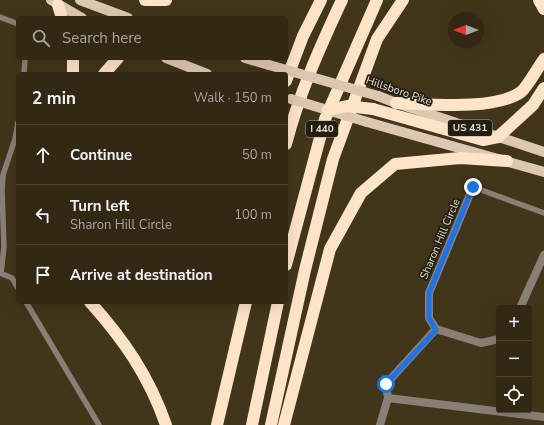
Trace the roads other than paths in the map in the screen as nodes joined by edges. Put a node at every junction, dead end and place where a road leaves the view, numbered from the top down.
1 (80, 0) edge
2 (145, 0) edge
3 (166, 0) edge
4 (321, 0) edge
5 (342, 0) edge
6 (377, 0) edge
7 (403, 0) edge
8 (539, 0) edge
9 (55, 2) edge
10 (544, 9) edge
11 (61, 16) edge
12 (79, 16) edge
13 (123, 16) edge
14 (0, 17) edge
15 (16, 23) edge
16 (544, 59) edge
17 (25, 60) edge
18 (73, 60) edge
19 (116, 60) edge
20 (171, 60) edge
21 (252, 60) edge
22 (24, 72) edge
23 (73, 72) edge
24 (106, 72) edge
25 (202, 72) edge
26 (288, 76) edge
27 (544, 88) edge
28 (288, 99) edge
29 (396, 103) junction
30 (328, 110) junction
31 (16, 133) edge
32 (288, 136) edge
33 (498, 137) junction
34 (544, 152) edge
35 (506, 161) junction
36 (544, 172) edge
37 (473, 187) joint
38 (544, 213) edge
39 (2, 246) edge
40 (544, 256) edge
41 (288, 258) edge
42 (1, 273) edge
43 (16, 285) edge
44 (27, 304) edge
45 (92, 304) edge
46 (246, 304) edge
47 (278, 304) edge
48 (521, 305) edge
49 (436, 330) junction
50 (496, 340) edge
51 (388, 398) junction
52 (544, 417) edge
53 (98, 425) edge
54 (166, 425) edge
55 (218, 425) edge
56 (252, 425) edge
57 (271, 425) edge
58 (284, 425) edge
59 (380, 425) edge

1 - 13 main road
2 - 3 highway
4 - 26 highway
5 - 32 highway, I 440
6 - 41 highway, I 440
7 - 57 highway
8 - 10 highway
9 - 11 highway
9 - 12 main road
14 - 15 lane
16 - 29 highway
17 - 22 lane
18 - 23 highway
19 - 24 highway
20 - 25 main road
21 - 29 main road, Hillsboro Pike / US 431, bridge
27 - 33 highway
28 - 30 main road, US 431, bridge
29 - 33 main road, Hillsboro Pike / US 431
30 - 33 highway, bridge
30 - 35 main road, US 431, bridge
31 - 39 lane
33 - 34 main road, Hillsboro Pike / US 431
35 - 36 main road, US 431
35 - 58 highway
37 - 38 lane
37 - 49 street, Sharon Hill Circle
39 - 42 lane
40 - 48 street
42 - 43 lane
44 - 53 lane
45 - 54 highway
46 - 55 highway
47 - 56 highway
49 - 50 street
49 - 51 street
51 - 52 street
51 - 59 street

